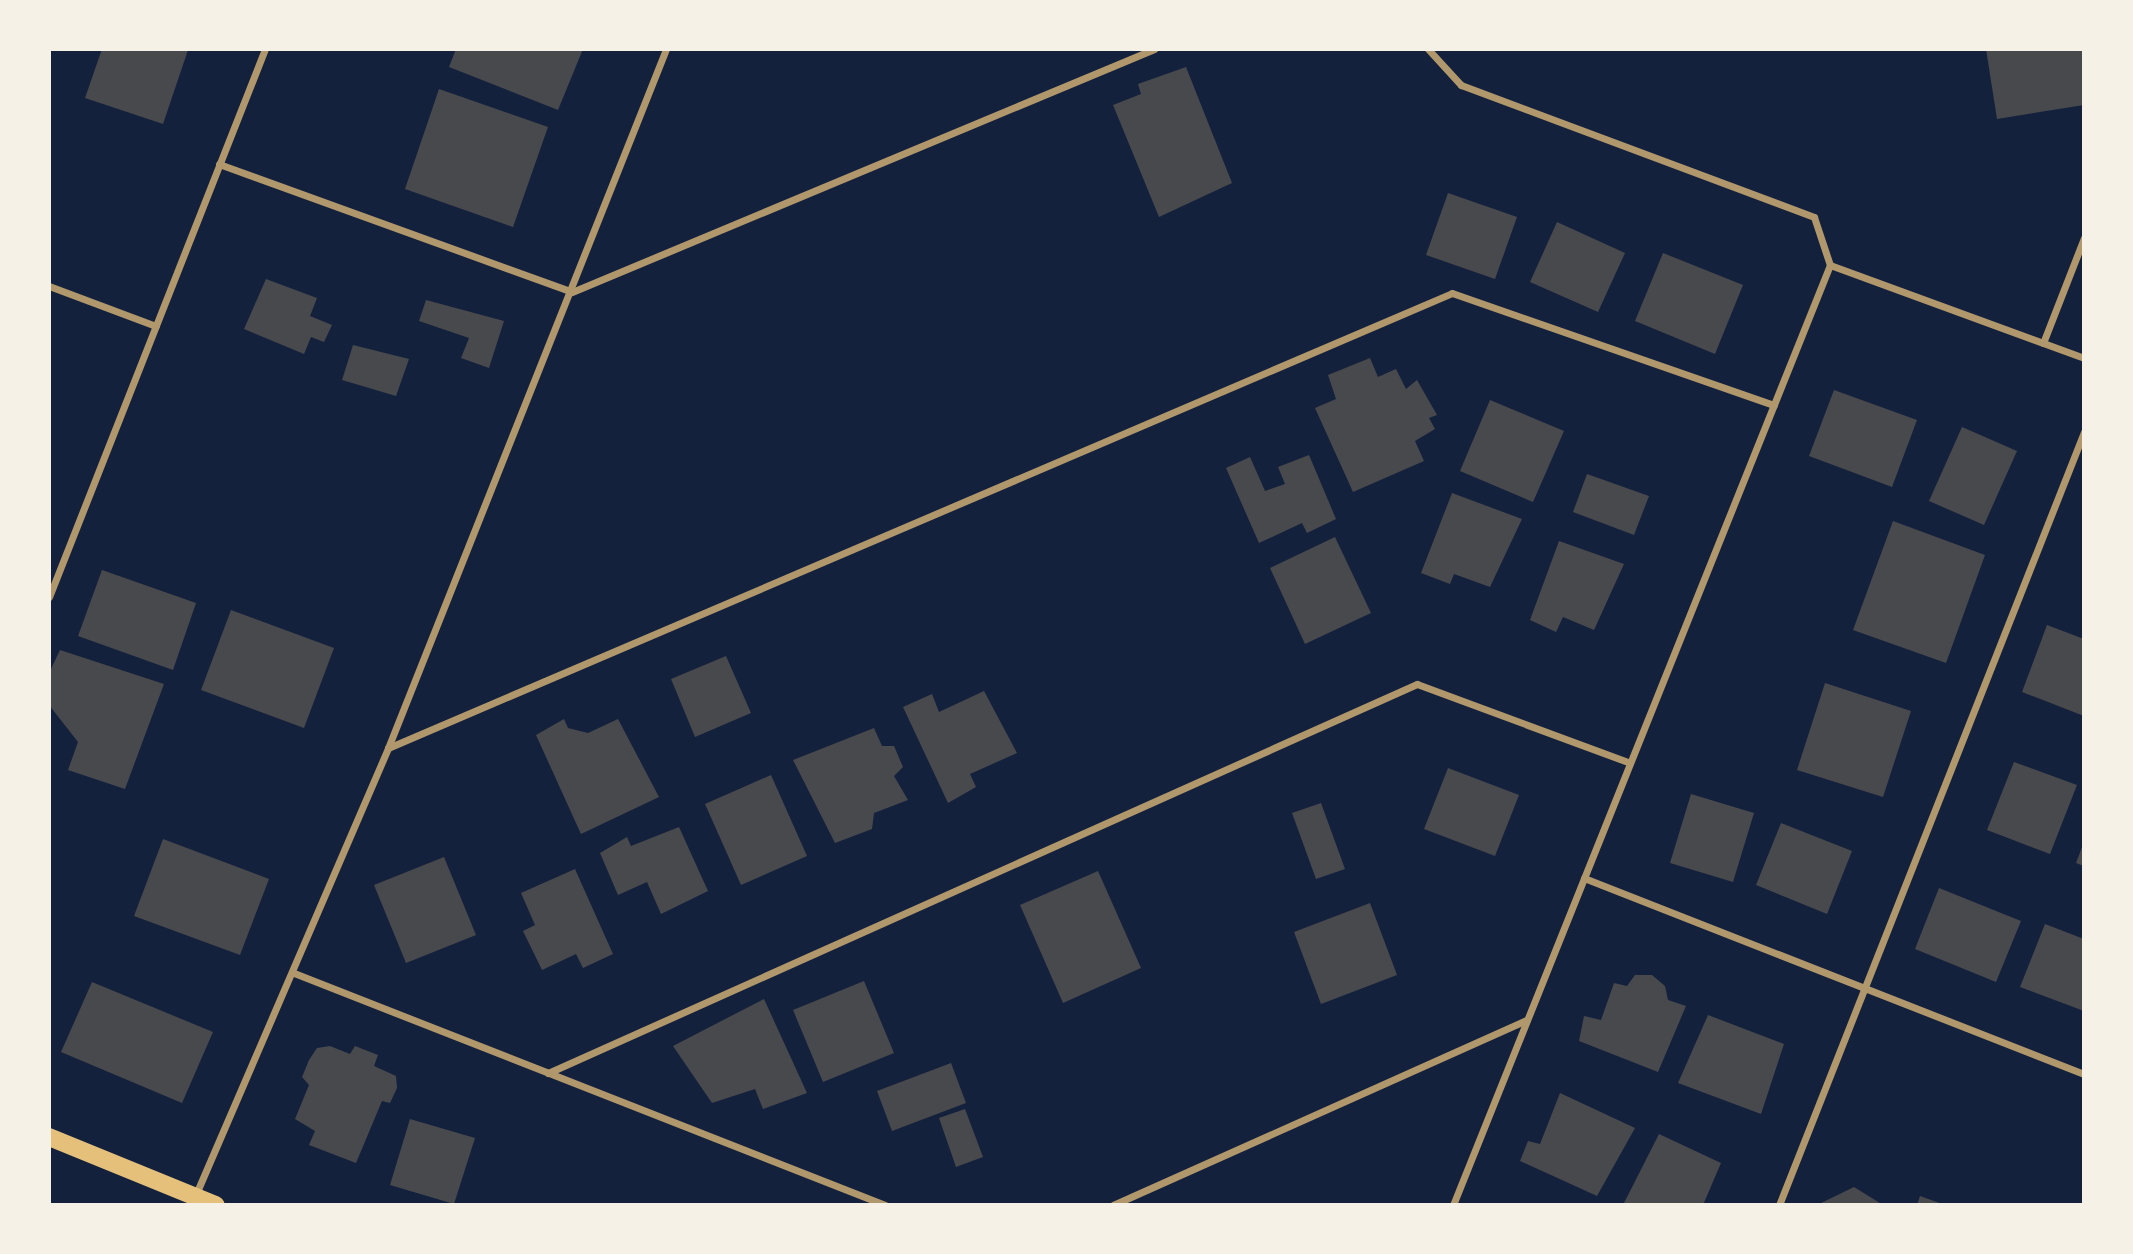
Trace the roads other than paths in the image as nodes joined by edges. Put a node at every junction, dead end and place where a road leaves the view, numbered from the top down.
1 (265, 49) edge
2 (666, 49) edge
3 (1154, 49) edge
4 (1428, 49) edge
5 (219, 164) junction
6 (2084, 237) edge
7 (1830, 265) junction
8 (49, 286) edge
9 (572, 292) junction
10 (156, 326) junction
11 (2043, 343) junction
12 (2084, 358) edge
13 (1774, 405) junction
14 (2084, 432) edge
15 (49, 597) edge
16 (388, 748) junction
17 (1630, 762) junction
18 (1584, 878) junction
19 (294, 973) junction
20 (1865, 988) junction
21 (1527, 1020) junction
22 (548, 1073) junction
23 (2084, 1074) edge
24 (49, 1138) edge
25 (195, 1197) junction
26 (216, 1205) edge
27 (885, 1205) edge
28 (1113, 1205) edge
29 (1453, 1205) edge
30 (1779, 1205) edge

1 - 5 street
2 - 9 street
3 - 9 street
4 - 7 street
5 - 9 street
5 - 10 street
6 - 11 street
7 - 11 street
7 - 13 street
8 - 10 street
9 - 16 street
10 - 15 street
11 - 12 street
13 - 16 street
13 - 17 street
14 - 20 street
16 - 19 street
17 - 18 street
17 - 22 street
18 - 20 street
18 - 21 street
19 - 22 street
19 - 25 street
20 - 23 street
20 - 30 street
21 - 28 street
21 - 29 street
22 - 27 street
24 - 25 main road
25 - 26 main road

